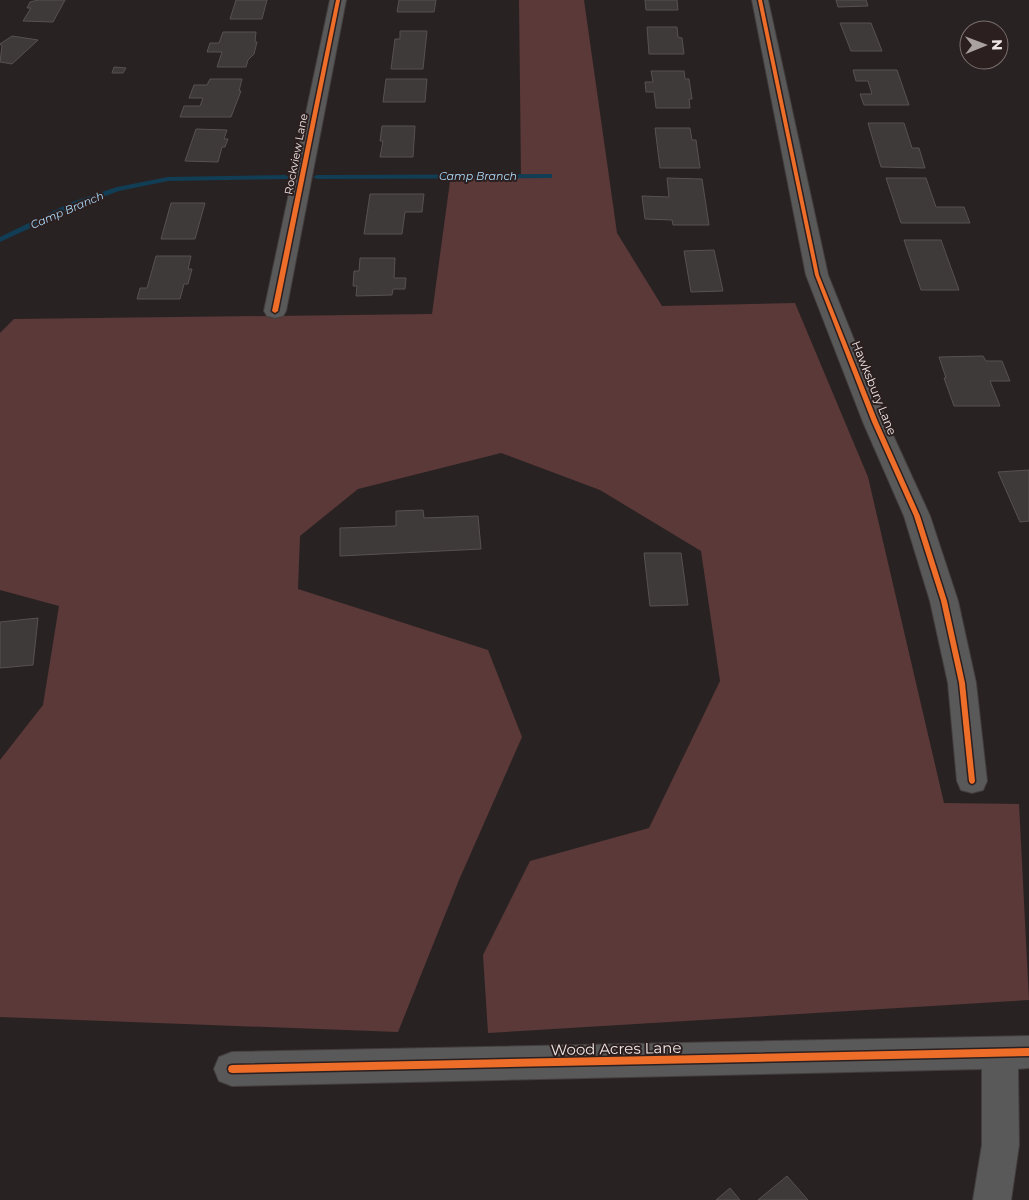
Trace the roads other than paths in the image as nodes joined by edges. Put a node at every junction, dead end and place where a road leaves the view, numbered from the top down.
1 (338, 0) edge
2 (760, 0) edge
3 (274, 311) dead end
4 (972, 781) dead end
5 (1014, 1052) edge
6 (232, 1069) dead end
7 (992, 1200) edge

1 - 3 street, Rockview Lane
2 - 4 street, Hawksbury Lane
5 - 6 street, Wood Acres Lane
5 - 7 street

